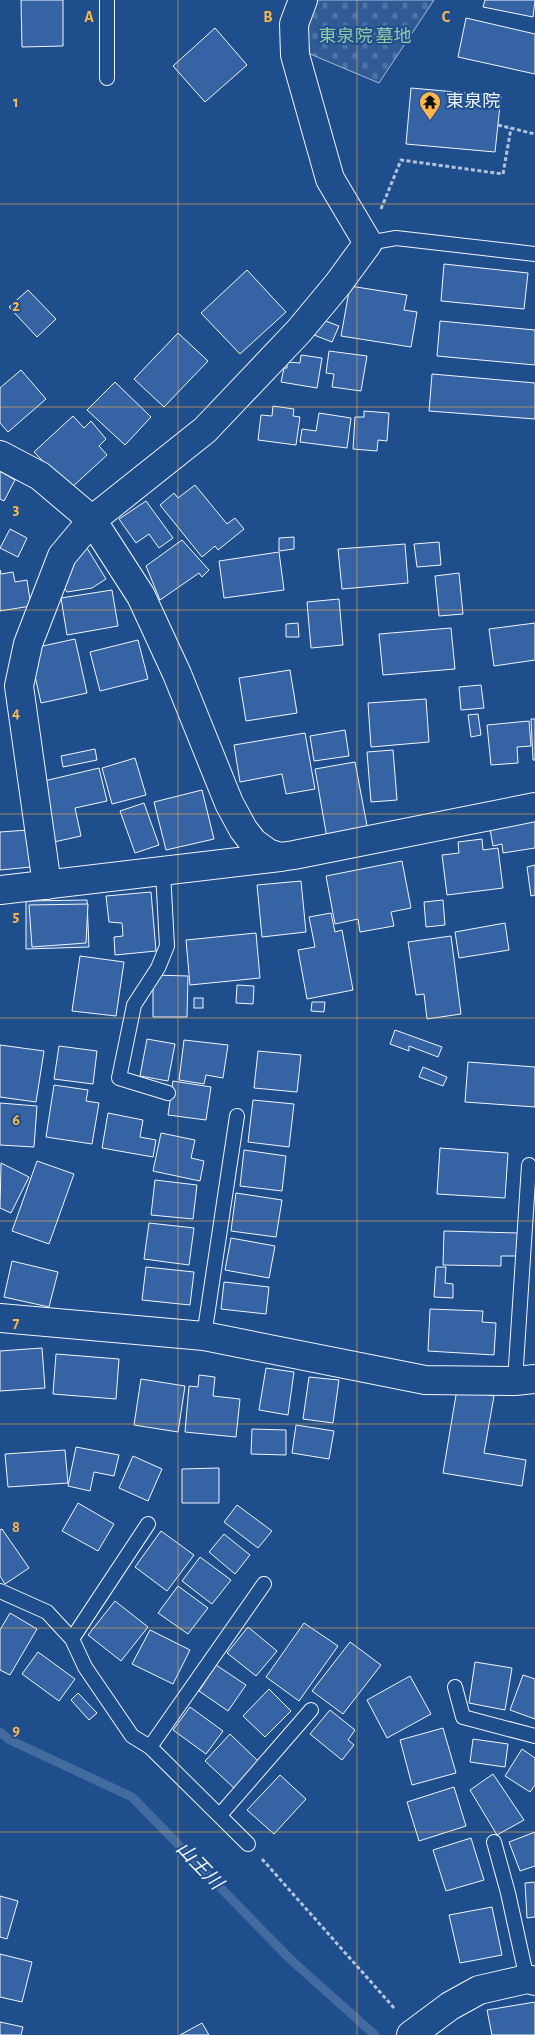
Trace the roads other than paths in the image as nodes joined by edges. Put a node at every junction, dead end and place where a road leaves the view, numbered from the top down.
1 (107, 0) edge
2 (304, 0) edge
3 (107, 78) dead end
4 (368, 243) junction
5 (535, 254) edge
6 (0, 455) edge
7 (92, 520) junction
8 (535, 807) edge
9 (280, 857) junction
10 (163, 872) junction
11 (47, 885) junction
12 (0, 890) edge
13 (168, 1093) dead end
14 (237, 1116) dead end
15 (530, 1165) dead end
16 (0, 1318) edge
17 (204, 1336) junction
18 (525, 1380) edge
19 (148, 1524) dead end
20 (264, 1584) dead end
21 (0, 1591) edge
22 (72, 1639) junction
23 (455, 1686) dead end
24 (311, 1710) dead end
25 (535, 1736) edge
26 (150, 1747) junction
27 (220, 1815) junction
28 (494, 1842) dead end
29 (248, 1844) road end
30 (531, 1980) edge
31 (416, 2030) edge

1 - 3 lane
2 - 4 street
4 - 5 lane
4 - 7 street
6 - 7 street
7 - 9 street
7 - 11 street
8 - 9 street
9 - 10 street
10 - 11 street
10 - 13 lane
11 - 12 street
14 - 17 lane
15 - 18 lane
16 - 17 street
17 - 18 street
19 - 22 lane
20 - 26 lane
21 - 22 lane
22 - 26 lane
23 - 25 lane
24 - 27 lane
26 - 27 lane
27 - 29 lane
28 - 30 lane
30 - 31 street

